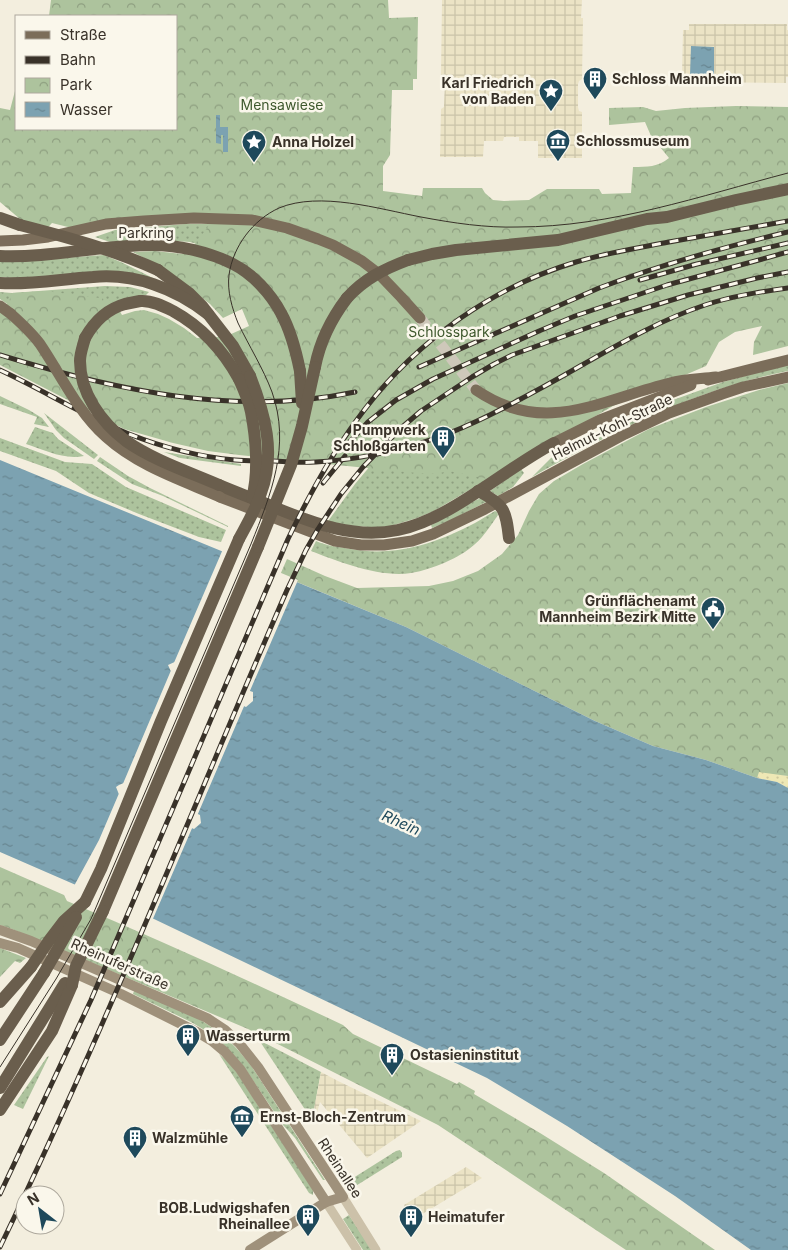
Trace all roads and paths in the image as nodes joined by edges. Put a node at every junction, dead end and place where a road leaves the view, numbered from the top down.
1 (788, 180) edge
2 (788, 189) edge
3 (0, 218) edge
4 (647, 219) junction
5 (0, 241) edge
6 (0, 256) edge
7 (0, 283) edge
8 (0, 306) edge
9 (211, 318) junction
10 (420, 318) tunnel mouth
11 (788, 360) edge
12 (716, 377) junction
13 (788, 377) edge
14 (244, 378) junction
15 (476, 390) tunnel mouth
16 (302, 426) junction
17 (554, 443) joint
18 (220, 491) junction
19 (478, 491) junction
20 (498, 503) junction
21 (509, 538) dead end
22 (85, 902) junction
23 (0, 930) edge
24 (0, 943) edge
25 (69, 984) junction
26 (0, 1002) edge
27 (225, 1030) joint
28 (0, 1040) edge
29 (0, 1088) edge
30 (0, 1110) edge
31 (336, 1187) junction
32 (343, 1198) junction
33 (326, 1202) junction
34 (250, 1250) edge
35 (357, 1250) edge
36 (376, 1250) edge

1 - 4 highway
2 - 4 highway
3 - 9 highway, bridge
4 - 16 highway, bridge
5 - 10 main road
6 - 16 highway, Parkring, bridge
7 - 9 highway
8 - 18 main road, Helmut-Kohl-Straße, bridge
9 - 14 highway
11 - 12 main road, Helmut-Kohl-Straße
12 - 15 main road
12 - 17 main road, Helmut-Kohl-Straße
13 - 20 main road, Helmut-Kohl-Straße
14 - 18 highway, bridge
14 - 22 highway, bridge
16 - 25 highway, bridge
17 - 19 highway
18 - 19 highway
18 - 20 main road, Helmut-Kohl-Straße
19 - 20 highway
20 - 21 highway
22 - 26 highway, bridge
22 - 28 highway, bridge
23 - 27 main road, Rheinuferstraße
24 - 33 main road, Rheinuferstraße
25 - 29 highway
25 - 30 highway
27 - 31 main road, Rheinallee
31 - 32 main road, Rheinallee
31 - 33 main road
32 - 33 main road
32 - 36 street, Rheinallee
33 - 34 main road
33 - 35 street

